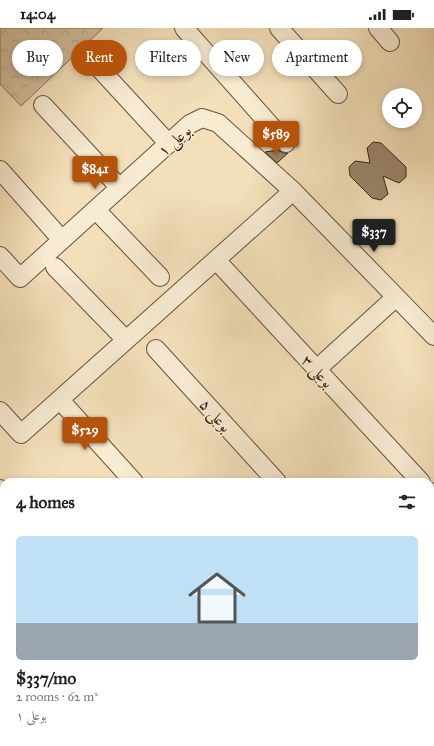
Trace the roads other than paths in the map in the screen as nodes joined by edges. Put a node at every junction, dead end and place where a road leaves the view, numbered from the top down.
1 (184, 28) edge
2 (279, 28) edge
3 (378, 28) edge
4 (390, 42) dead end
5 (106, 76) edge
6 (338, 94) dead end
7 (43, 105) dead end
8 (169, 144) junction
9 (286, 144) dead end
10 (0, 170) edge
11 (120, 188) junction
12 (293, 191) junction
13 (96, 210) junction
14 (62, 240) junction
15 (0, 256) edge
16 (216, 260) junction
17 (55, 267) dead end
18 (160, 277) dead end
19 (396, 297) junction
20 (434, 336) edge
21 (126, 340) junction
22 (156, 348) dead end
23 (317, 369) junction
24 (60, 400) junction
25 (0, 412) edge
26 (130, 478) edge
27 (272, 478) edge
28 (417, 478) edge

1 - 9 street
2 - 6 street
3 - 4 street
5 - 8 street
7 - 11 street
8 - 11 street, بوعلی ۱
8 - 12 street, بوعلی ۱
10 - 14 street
11 - 13 street, بوعلی ۱
12 - 16 street
12 - 19 street, بوعلی ۱
13 - 14 street, بوعلی ۱
13 - 18 street
14 - 15 street, بوعلی ۱
16 - 21 street
16 - 23 street, بوعلی ۳
17 - 21 street
19 - 20 street, بوعلی ۱
19 - 23 street
21 - 24 street
22 - 27 street, بوعلی ۵
23 - 28 street, بوعلی ۳
24 - 25 street
24 - 26 street

